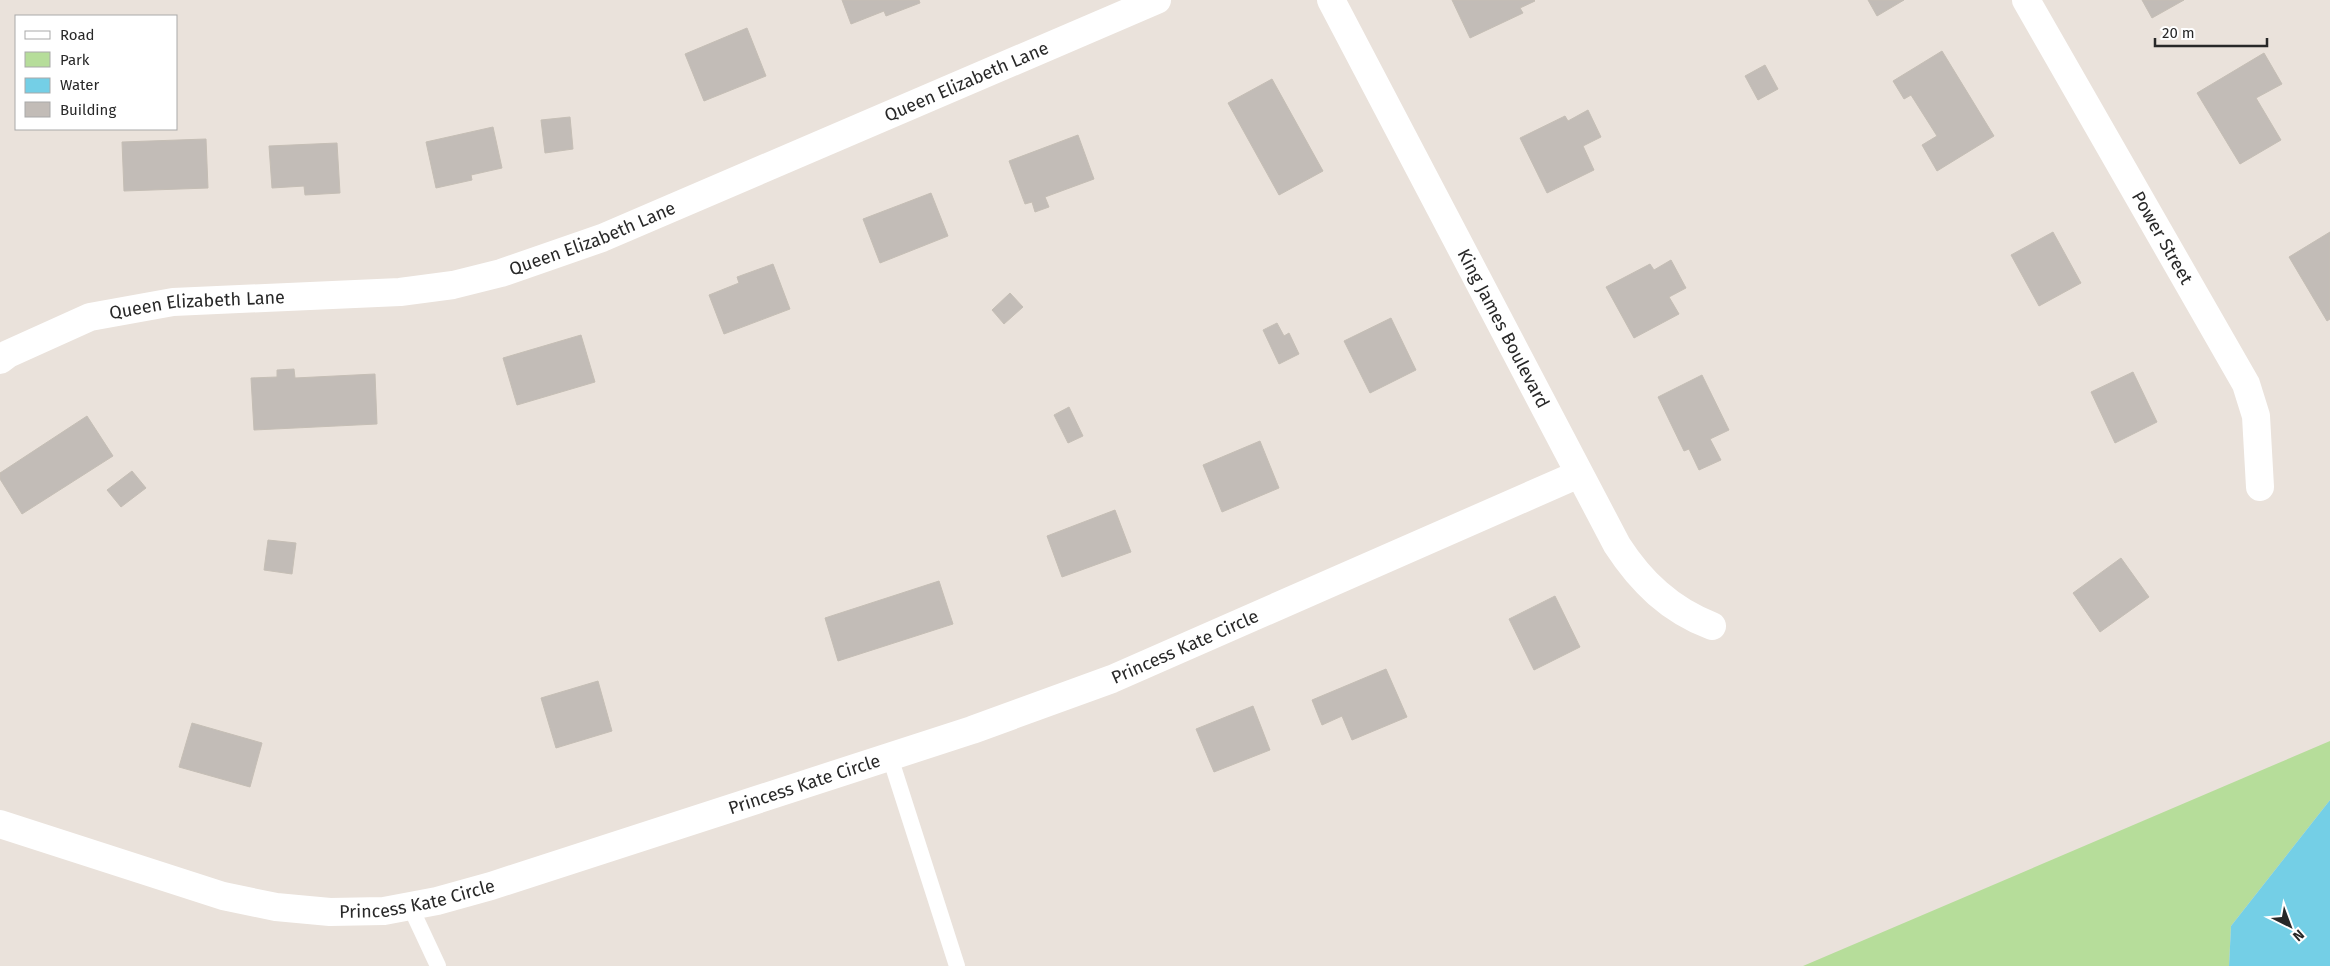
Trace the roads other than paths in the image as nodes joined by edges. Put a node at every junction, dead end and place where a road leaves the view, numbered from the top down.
1 (1157, 0) edge
2 (1331, 0) edge
3 (2026, 0) edge
4 (0, 360) edge
5 (1579, 474) junction
6 (2260, 487) dead end
7 (1712, 626) dead end
8 (890, 757) junction
9 (0, 824) edge
10 (410, 906) junction
11 (438, 966) edge
12 (957, 966) edge

1 - 4 street, Queen Elizabeth Lane
2 - 5 street, King James Boulevard
3 - 6 street, Power Street
5 - 7 street, King James Boulevard
5 - 8 street, Princess Kate Circle
8 - 10 street, Princess Kate Circle
8 - 12 lane
9 - 10 street, Princess Kate Circle
10 - 11 lane

